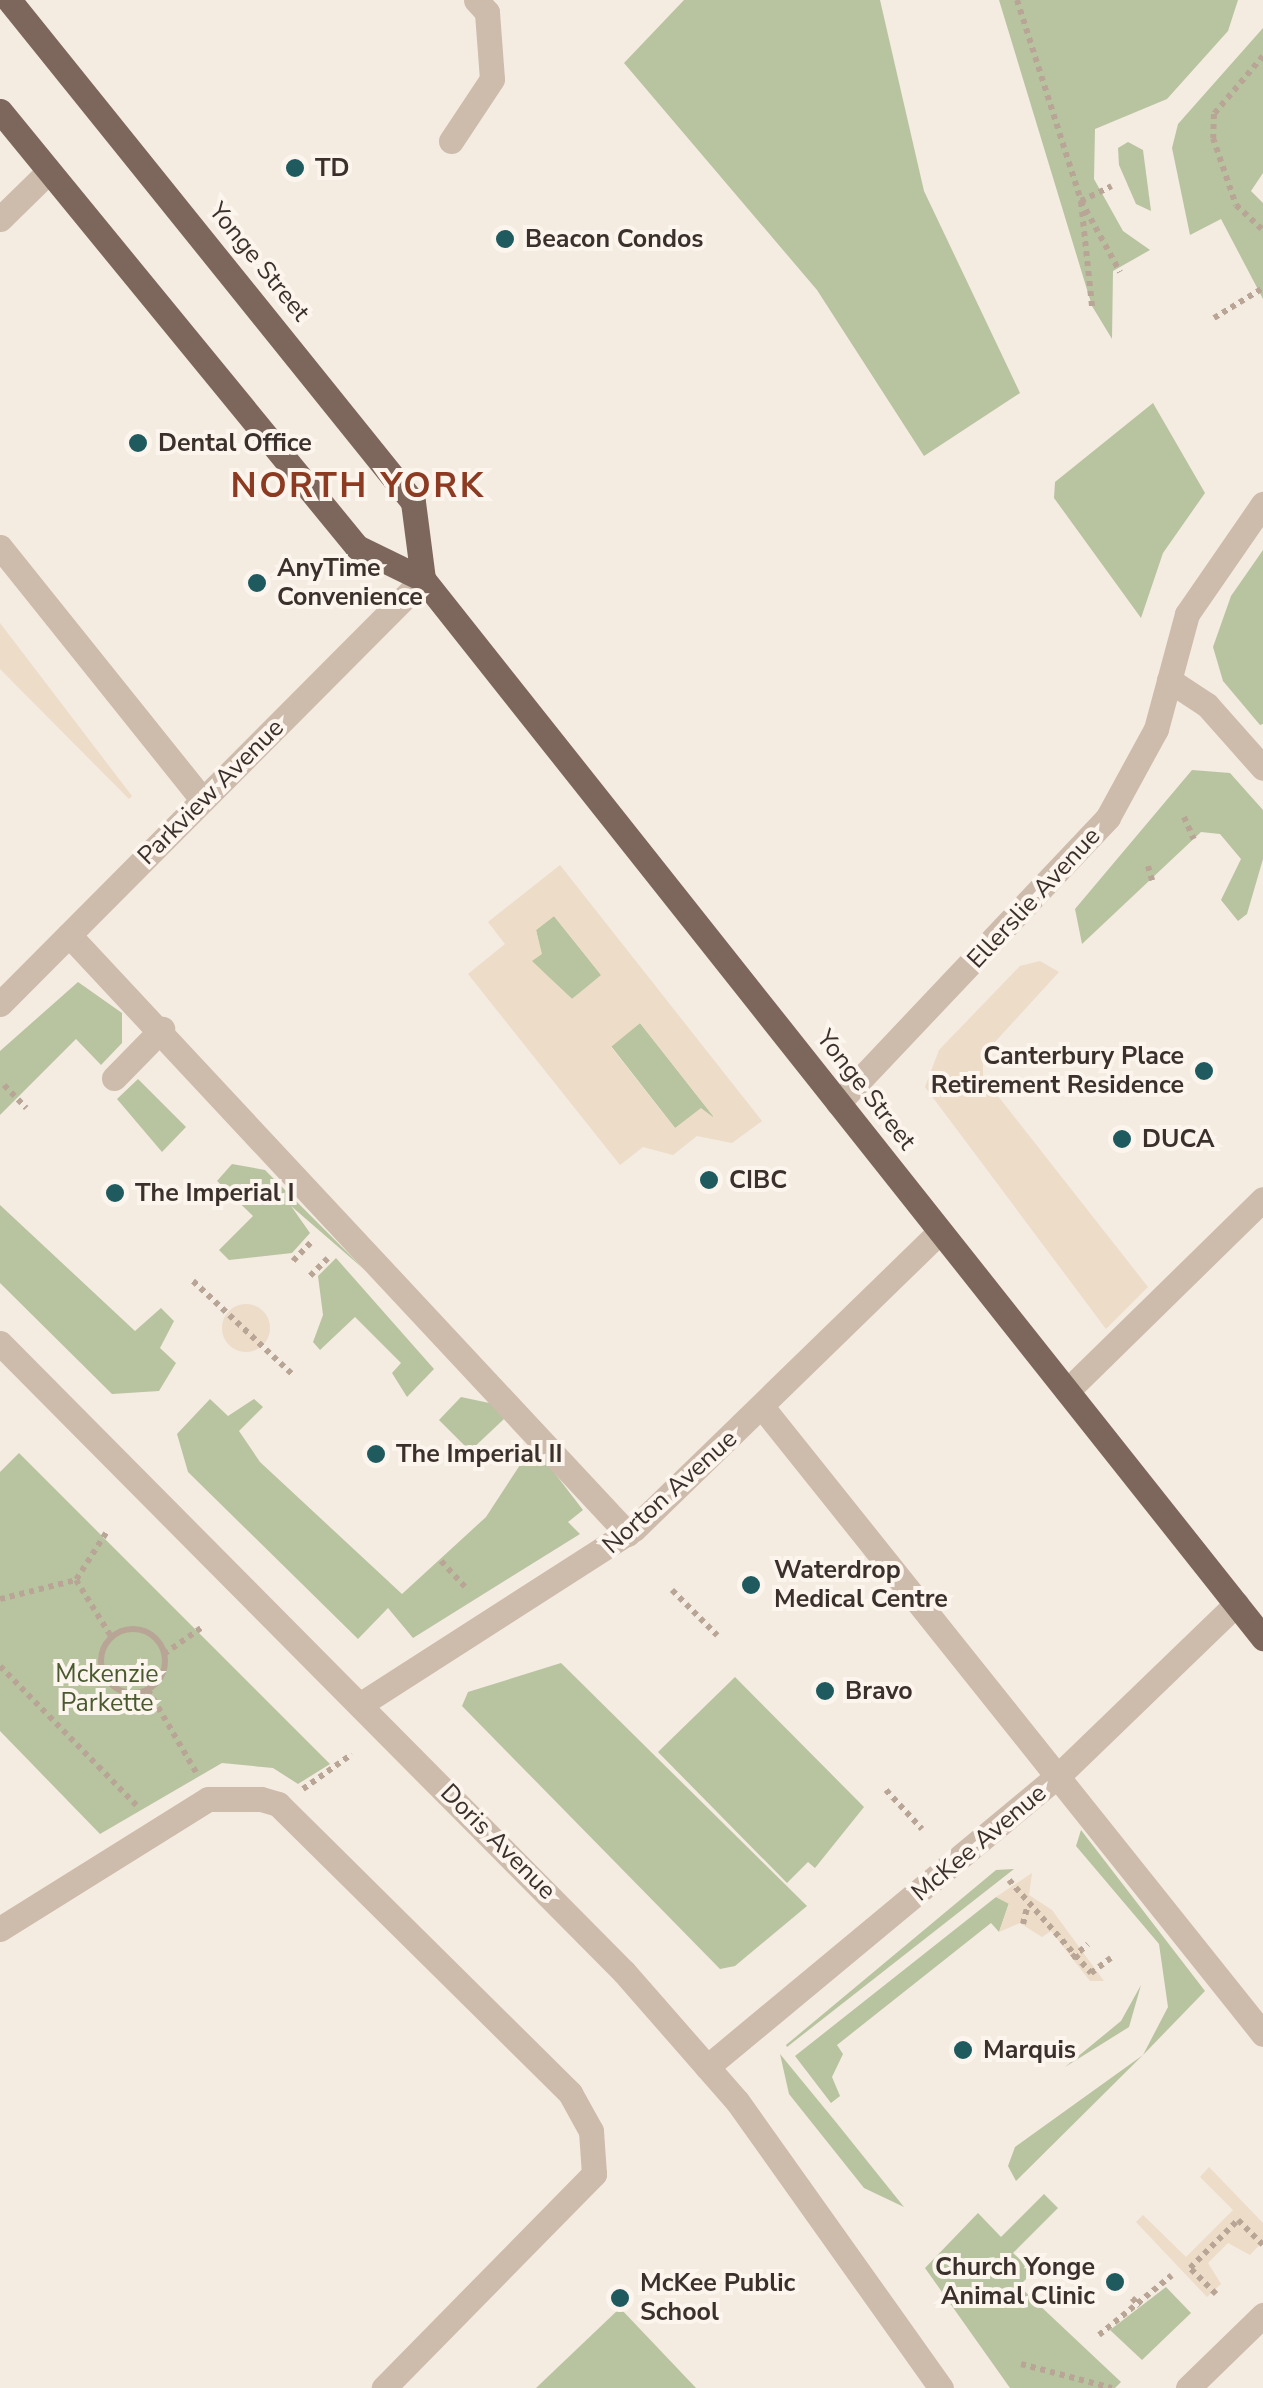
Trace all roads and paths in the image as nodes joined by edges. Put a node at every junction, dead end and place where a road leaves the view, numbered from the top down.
1 (9, 0) edge
2 (476, 0) edge
3 (1017, 0) edge
4 (1263, 56) edge
5 (0, 111) edge
6 (452, 141) dead end
7 (48, 172) junction
8 (1112, 186) dead end
9 (1081, 201) junction
10 (0, 219) edge
11 (1263, 230) edge
12 (1120, 272) dead end
13 (1263, 288) edge
14 (1092, 306) dead end
15 (1214, 318) dead end
16 (1263, 504) edge
17 (0, 546) edge
18 (423, 580) junction
19 (1168, 680) junction
20 (1263, 768) edge
21 (203, 800) junction
22 (1184, 817) dead end
23 (1194, 838) dead end
24 (1148, 866) dead end
25 (1152, 880) dead end
26 (69, 936) junction
27 (0, 1004) edge
28 (162, 1028) junction
29 (114, 1078) dead end
30 (4, 1085) dead end
31 (838, 1103) junction
32 (26, 1108) dead end
33 (1263, 1199) edge
34 (940, 1232) junction
35 (193, 1281) dead end
36 (0, 1343) edge
37 (292, 1374) dead end
38 (1066, 1391) junction
39 (763, 1408) junction
40 (106, 1532) dead end
41 (628, 1534) junction
42 (441, 1562) dead end
43 (76, 1580) junction
44 (468, 1590) dead end
45 (672, 1590) dead end
46 (0, 1599) edge
47 (1236, 1604) junction
48 (201, 1628) dead end
49 (717, 1635) dead end
50 (112, 1638) junction
51 (1263, 1638) edge
52 (164, 1654) junction
53 (0, 1666) edge
54 (148, 1690) junction
55 (361, 1704) junction
56 (352, 1754) dead end
57 (1058, 1776) junction
58 (302, 1789) dead end
59 (886, 1790) dead end
60 (208, 1800) junction
61 (160, 1829) junction
62 (922, 1829) dead end
63 (1009, 1880) dead end
64 (1028, 1908) junction
65 (1023, 1924) dead end
66 (0, 1929) edge
67 (1088, 1944) dead end
68 (1074, 1956) junction
69 (1111, 1958) dead end
70 (1263, 2034) edge
71 (707, 2067) junction
72 (1263, 2244) edge
73 (1198, 2245) dead end
74 (1206, 2253) junction
75 (1172, 2274) dead end
76 (1216, 2294) dead end
77 (1132, 2298) dead end
78 (1140, 2306) junction
79 (1263, 2315) edge
80 (1099, 2335) dead end
81 (1022, 2364) dead end
82 (384, 2388) edge
83 (942, 2388) edge
84 (1112, 2388) edge
85 (1188, 2388) edge

1 - 18 main road, Yonge Street
2 - 6 street
3 - 9 path
4 - 11 path
5 - 7 main road, Yonge Street
7 - 10 street
7 - 18 main road, Yonge Street
8 - 9 path
9 - 12 path
9 - 14 path
13 - 15 path
16 - 19 street, Ellerslie Avenue
17 - 21 street
18 - 21 street, Parkview Avenue
18 - 31 main road, Yonge Street
19 - 20 street
19 - 31 street, Ellerslie Avenue
21 - 26 street, Parkview Avenue
22 - 23 path
24 - 25 path
26 - 27 street, Parkview Avenue
26 - 28 street
28 - 29 street
28 - 41 street
30 - 32 path
31 - 34 main road, Yonge Street
33 - 38 street
34 - 38 main road, Yonge Street
34 - 39 street, Norton Avenue
35 - 37 path
36 - 55 street, Doris Avenue
38 - 47 main road, Yonge Street
39 - 41 street, Norton Avenue
39 - 57 street
40 - 43 path
41 - 55 street, Norton Avenue
42 - 44 path
43 - 46 path
43 - 50 path
45 - 49 path
47 - 51 main road, Yonge Street
47 - 57 street, McKee Avenue
48 - 52 path
50 - 52 path
50 - 54 path
52 - 54 path
53 - 61 path
54 - 60 path
55 - 71 street, Doris Avenue
56 - 58 path
57 - 70 street
57 - 71 street, McKee Avenue
59 - 62 path
60 - 61 street
60 - 82 street
61 - 66 street
63 - 64 path
64 - 65 path
64 - 68 path
67 - 68 path
68 - 69 path
71 - 83 street, Doris Avenue
72 - 74 path
73 - 74 path
74 - 76 path
75 - 78 path
77 - 78 path
78 - 80 path
79 - 85 street
81 - 84 path

